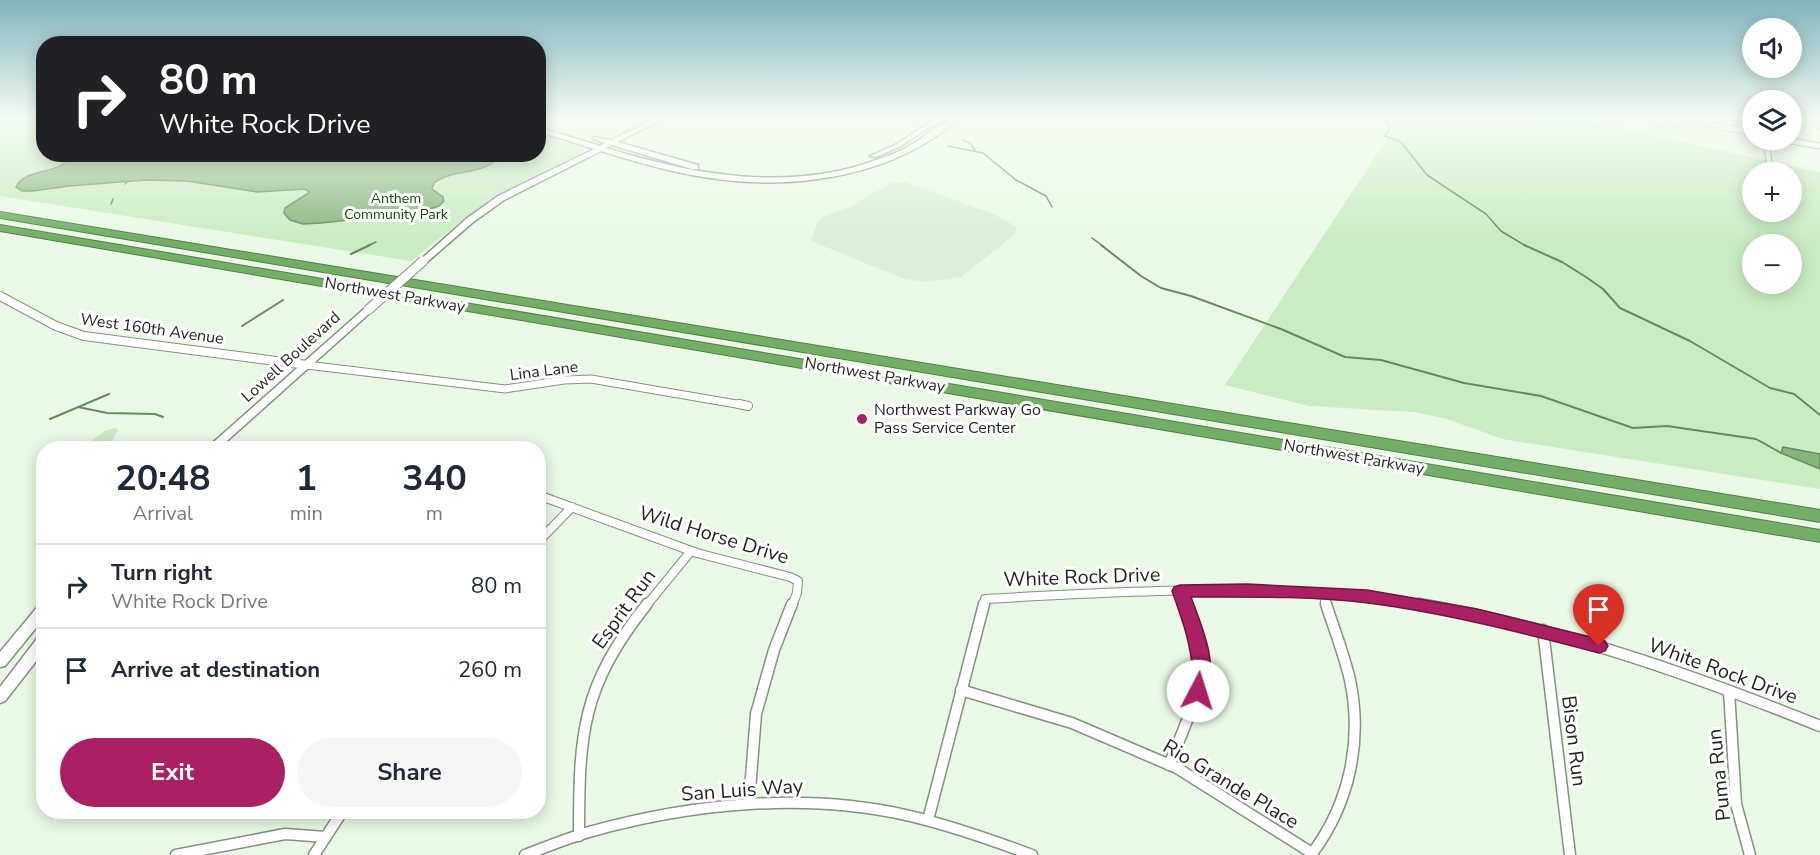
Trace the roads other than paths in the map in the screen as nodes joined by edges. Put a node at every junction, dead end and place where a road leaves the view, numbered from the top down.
1 (582, 158) edge
2 (639, 158) edge
3 (664, 158) edge
4 (864, 158) edge
5 (889, 158) edge
6 (1769, 158) edge
7 (1769, 161) dead end
8 (0, 215) edge
9 (0, 228) edge
10 (0, 296) edge
11 (307, 365) junction
12 (748, 406) dead end
13 (221, 441) edge
14 (546, 498) edge
15 (572, 507) junction
16 (1820, 516) edge
17 (546, 534) edge
18 (1820, 536) edge
19 (691, 551) junction
20 (1180, 591) junction
21 (1323, 594) junction
22 (36, 618) edge
23 (1543, 630) junction
24 (36, 651) edge
25 (0, 662) edge
26 (961, 690) junction
27 (1729, 691) junction
28 (0, 698) edge
29 (1820, 726) edge
30 (1169, 765) junction
31 (749, 803) junction
32 (338, 819) edge
33 (928, 820) junction
34 (579, 836) junction
35 (326, 837) junction
36 (1312, 854) edge
37 (176, 855) edge
38 (314, 855) edge
39 (525, 855) edge
40 (1032, 855) edge
41 (1570, 855) edge
42 (1750, 855) edge

1 - 11 main road, Lowell Boulevard, bridge
2 - 5 main road
3 - 4 main road
6 - 7 street
8 - 16 highway, Northwest Parkway
9 - 18 highway, Northwest Parkway
10 - 11 street, West 160th Avenue
11 - 12 street, Lina Lane
11 - 13 main road, Lowell Boulevard
14 - 15 street, Wild Horse Drive
15 - 17 street
15 - 19 street, Wild Horse Drive
19 - 31 street, Wild Horse Drive
19 - 34 street, Esprit Run
20 - 21 street, White Rock Drive
20 - 26 street, White Rock Drive
20 - 30 street
21 - 23 street, White Rock Drive
21 - 36 street
22 - 25 main road
23 - 27 street, White Rock Drive
23 - 41 street, Bison Run
24 - 28 main road
26 - 30 street, Rio Grande Place
26 - 33 street, White Rock Drive
27 - 29 street, White Rock Drive
27 - 42 street, Puma Run
30 - 36 street, Rio Grande Place
31 - 33 street, San Luis Way
31 - 34 street, San Luis Way
32 - 35 street
33 - 40 street, San Luis Way
34 - 39 street, San Luis Way
35 - 37 street
35 - 38 street

